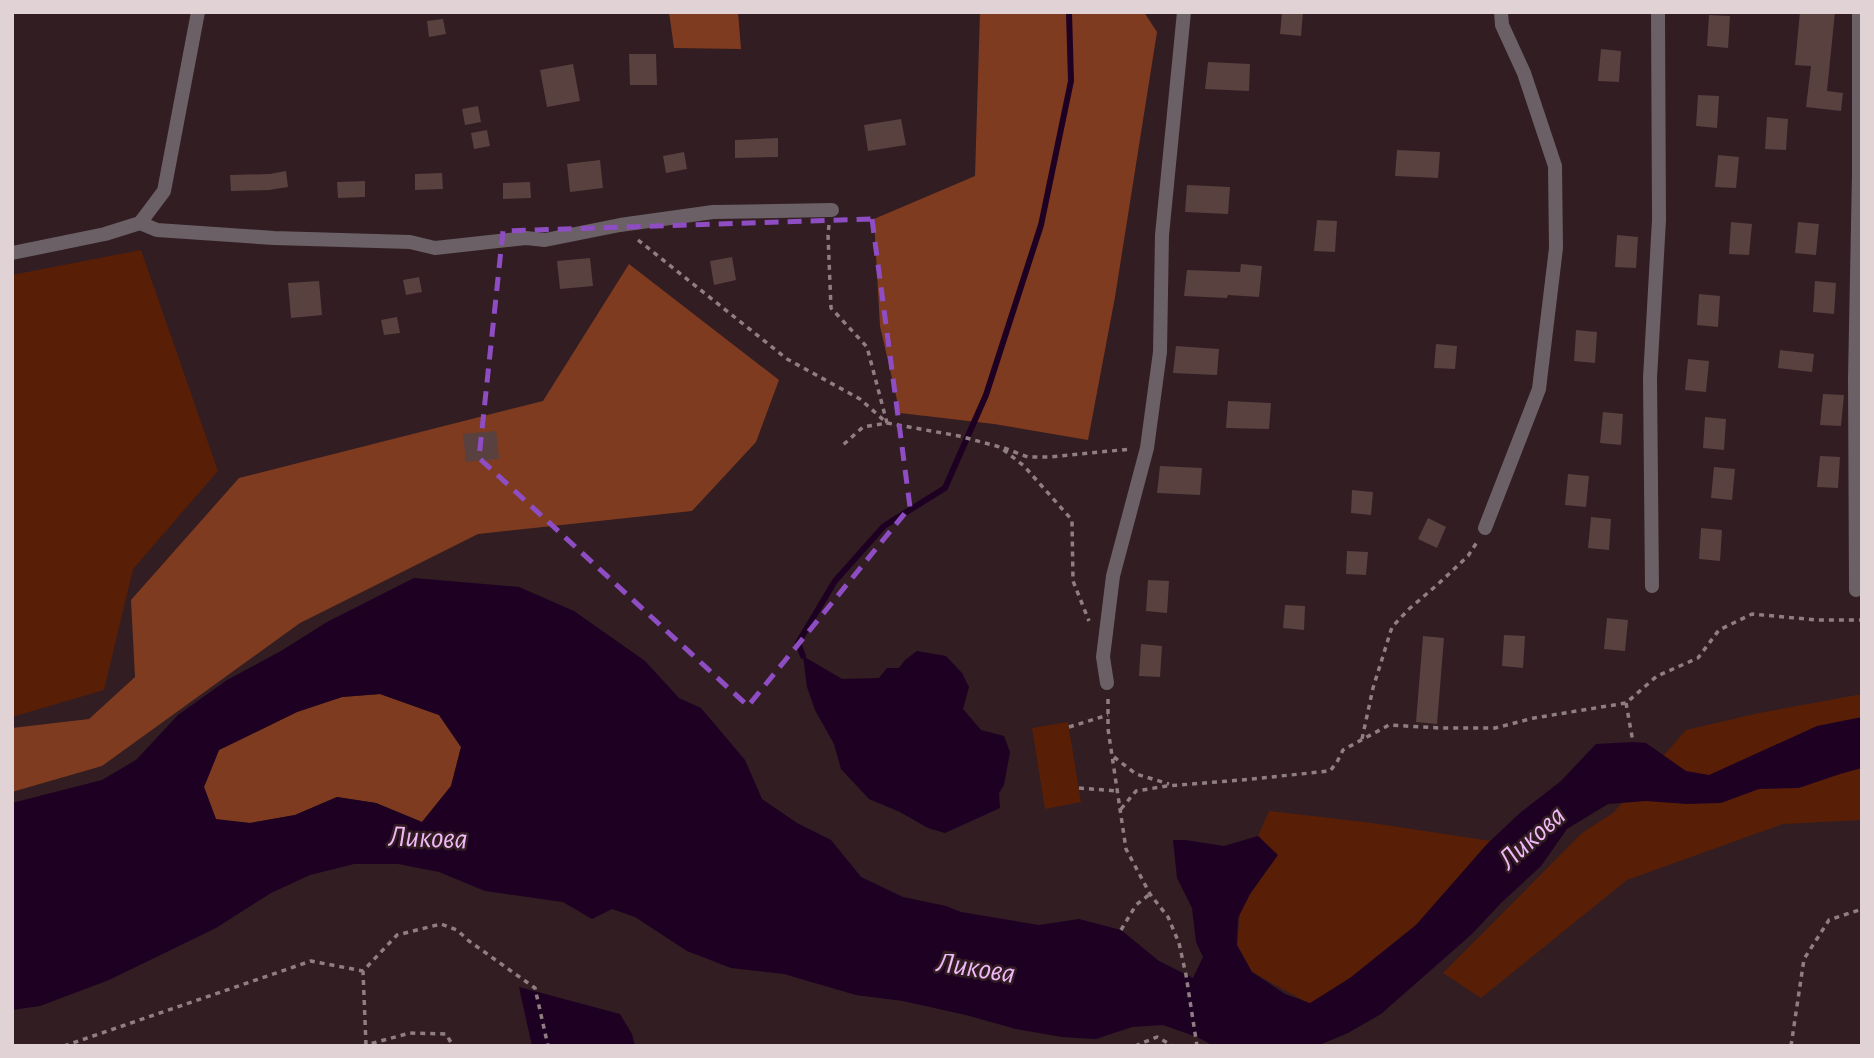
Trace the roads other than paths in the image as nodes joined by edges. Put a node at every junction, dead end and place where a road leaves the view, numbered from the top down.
1 (198, 12) edge
2 (1184, 12) edge
3 (1501, 12) edge
4 (1658, 12) edge
5 (1859, 12) edge
6 (832, 209) road end
7 (140, 223) junction
8 (12, 253) edge
9 (1485, 528) road end
10 (1652, 586) dead end
11 (1856, 590) dead end
12 (1107, 683) road end

1 - 7 street
2 - 12 street
3 - 9 street
4 - 10 street
5 - 11 street
6 - 7 street
7 - 8 street

